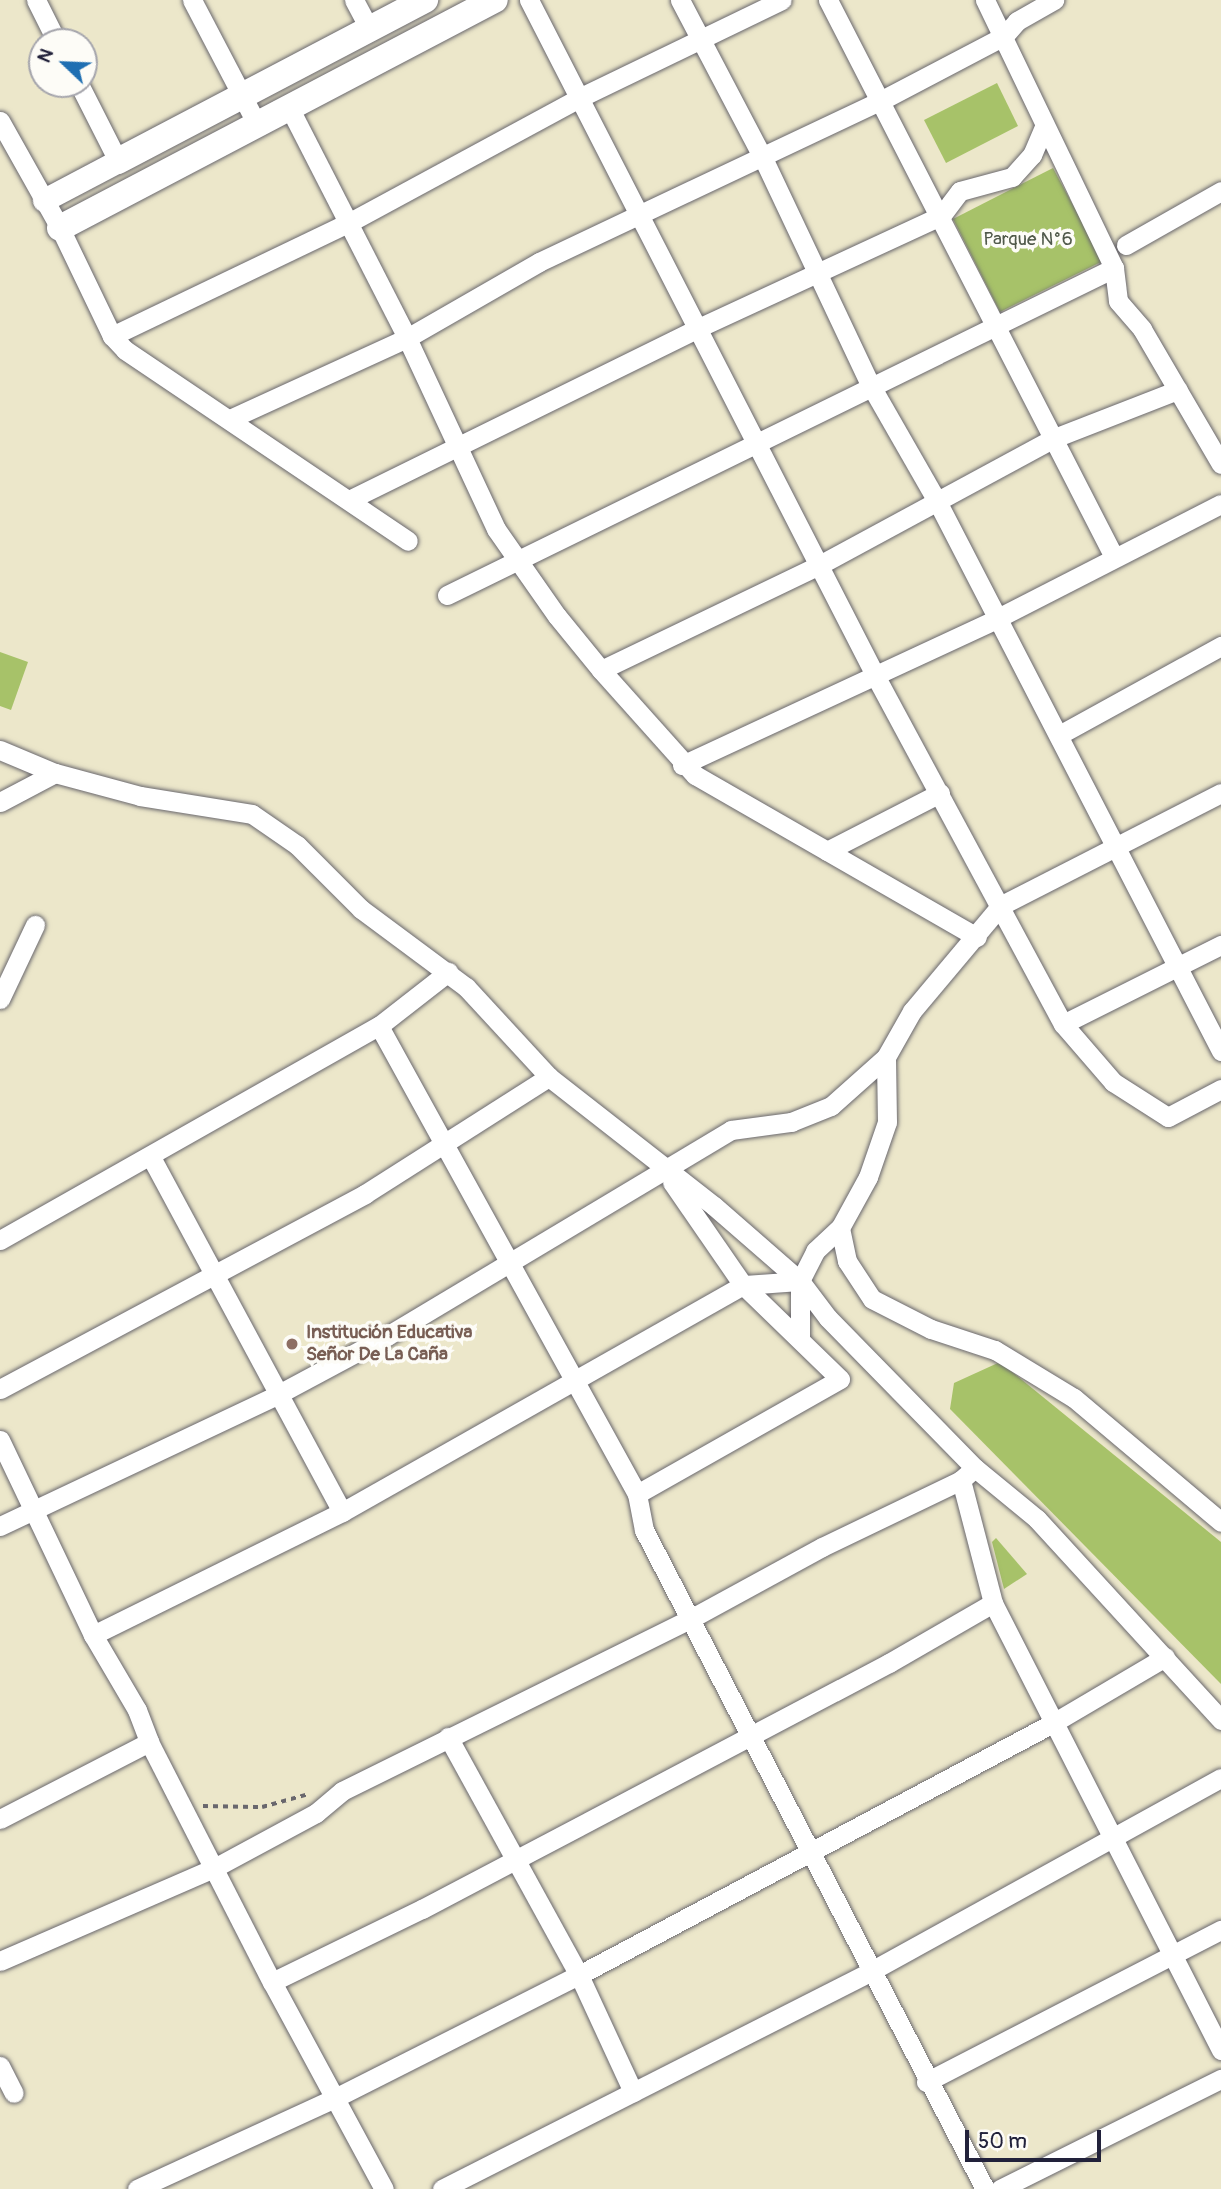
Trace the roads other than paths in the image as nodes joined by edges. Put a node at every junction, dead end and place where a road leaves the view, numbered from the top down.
1 (36, 0) edge
2 (192, 0) edge
3 (354, 0) edge
4 (425, 0) edge
5 (495, 0) edge
6 (529, 0) edge
7 (680, 0) edge
8 (782, 0) edge
9 (828, 0) edge
10 (985, 0) edge
11 (1054, 0) edge
12 (50, 28) edge
13 (370, 30) junction
14 (1004, 36) junction
15 (701, 38) junction
16 (242, 96) junction
17 (86, 98) edge
18 (579, 98) junction
19 (882, 100) junction
20 (290, 109) junction
21 (0, 121) edge
22 (258, 126) junction
23 (1044, 127) junction
24 (763, 158) junction
25 (118, 161) junction
26 (1221, 191) edge
27 (44, 200) junction
28 (639, 214) junction
29 (941, 216) junction
30 (348, 223) junction
31 (60, 228) junction
32 (1126, 245) dead end
33 (1114, 268) junction
34 (819, 275) junction
35 (995, 326) junction
36 (696, 329) junction
37 (112, 336) junction
38 (407, 338) junction
39 (872, 386) junction
40 (1178, 390) junction
41 (230, 419) junction
42 (1052, 439) junction
43 (757, 445) junction
44 (456, 449) junction
45 (1221, 464) edge
46 (351, 499) junction
47 (938, 503) junction
48 (1221, 505) edge
49 (408, 541) dead end
50 (1114, 556) junction
51 (517, 559) junction
52 (821, 565) junction
53 (447, 595) dead end
54 (998, 618) junction
55 (1221, 646) edge
56 (601, 670) junction
57 (876, 677) junction
58 (1059, 735) junction
59 (0, 750) edge
60 (682, 765) junction
61 (55, 773) junction
62 (940, 793) junction
63 (1221, 793) edge
64 (0, 802) edge
65 (1115, 849) junction
66 (827, 850) junction
67 (1000, 906) junction
68 (35, 925) dead end
69 (977, 937) junction
70 (1221, 945) edge
71 (1180, 968) junction
72 (448, 972) junction
73 (0, 999) edge
74 (1063, 1024) junction
75 (379, 1026) junction
76 (1221, 1051) edge
77 (886, 1057) junction
78 (549, 1077) junction
79 (1221, 1089) edge
80 (445, 1142) junction
81 (150, 1157) junction
82 (666, 1172) junction
83 (840, 1228) junction
84 (0, 1240) edge
85 (511, 1264) junction
86 (214, 1271) junction
87 (800, 1281) junction
88 (743, 1285) junction
89 (800, 1337) junction
90 (576, 1383) junction
91 (0, 1389) edge
92 (277, 1395) junction
93 (0, 1440) edge
94 (968, 1474) junction
95 (637, 1494) junction
96 (33, 1509) junction
97 (342, 1512) junction
98 (1221, 1522) edge
99 (0, 1526) edge
100 (993, 1603) junction
101 (690, 1619) junction
102 (93, 1635) junction
103 (1165, 1657) junction
104 (1221, 1720) edge
105 (1053, 1723) junction
106 (752, 1735) junction
107 (448, 1737) junction
108 (149, 1742) junction
109 (1221, 1778) edge
110 (0, 1819) edge
111 (1112, 1841) junction
112 (810, 1854) junction
113 (513, 1859) junction
114 (216, 1867) junction
115 (1221, 1930) edge
116 (1172, 1955) junction
117 (0, 1961) edge
118 (873, 1970) junction
119 (579, 1976) junction
120 (272, 1982) junction
121 (1221, 2050) edge
122 (0, 2066) edge
123 (1221, 2079) edge
124 (926, 2082) junction
125 (633, 2091) junction
126 (14, 2093) dead end
127 (337, 2097) junction
128 (137, 2189) edge
129 (384, 2189) edge
130 (442, 2189) edge
131 (985, 2189) edge
132 (1000, 2189) edge

1 - 12 street
2 - 16 street
3 - 13 street
4 - 13 main road
5 - 20 main road
6 - 18 street
7 - 15 street
8 - 15 street
9 - 19 street
10 - 14 street
11 - 14 street
13 - 16 main road
14 - 19 street
14 - 23 street
15 - 18 street
15 - 24 street
16 - 22 street
16 - 25 main road
17 - 25 street
18 - 28 street
18 - 30 street
19 - 24 street
19 - 29 street
20 - 22 main road
20 - 30 street
21 - 27 street
22 - 31 main road
23 - 29 street
23 - 33 street
24 - 28 street
24 - 34 street
25 - 27 street
26 - 32 street
27 - 31 street
28 - 36 street
28 - 38 street
29 - 34 street
29 - 35 street
30 - 37 street
30 - 38 street
31 - 37 street
33 - 35 street
33 - 40 street
34 - 36 street
34 - 39 street
35 - 39 street
35 - 42 street
36 - 43 street
36 - 44 street
37 - 41 street
38 - 41 street
38 - 44 street
39 - 43 street
39 - 47 street
40 - 42 street
40 - 45 street
41 - 46 street
42 - 47 street
42 - 50 street
43 - 51 street
43 - 52 street
44 - 46 street
44 - 51 street
46 - 49 street
47 - 52 street
47 - 54 street
48 - 50 street
50 - 54 street
51 - 53 street
51 - 56 street
52 - 56 street
52 - 57 street
54 - 57 street
54 - 58 street
55 - 58 street
56 - 60 street
57 - 60 street
57 - 62 street
58 - 65 street
59 - 61 street
60 - 66 street
61 - 64 street
61 - 72 street
62 - 66 street
62 - 67 street
63 - 65 street
65 - 67 street
65 - 71 street
66 - 69 street
67 - 69 street
67 - 74 street
68 - 73 street
69 - 77 street
70 - 71 street
71 - 74 street
71 - 76 street
72 - 75 street
72 - 78 street
74 - 79 street
75 - 80 street
75 - 81 street
77 - 82 street
77 - 83 street
78 - 80 street
78 - 82 street
80 - 85 street
80 - 86 street
81 - 84 street
81 - 86 street
82 - 85 street
82 - 87 street
82 - 88 street
83 - 87 street
83 - 98 street
85 - 90 street
85 - 92 street
86 - 91 street
86 - 92 street
87 - 88 street
87 - 89 street
87 - 94 street
88 - 89 street
88 - 90 street
89 - 95 street
90 - 95 street
90 - 97 street
92 - 96 street
92 - 97 street
93 - 96 street
94 - 100 street
94 - 101 street
94 - 103 street
95 - 101 street
96 - 99 street
96 - 102 street
97 - 102 street
100 - 105 street
100 - 106 street
101 - 106 street
101 - 107 street
102 - 108 street
103 - 104 street
103 - 105 street
105 - 111 street
105 - 112 street
106 - 112 street
106 - 113 street
107 - 113 street
107 - 114 street
108 - 110 street
108 - 114 street
109 - 111 street
111 - 116 street
111 - 118 street
112 - 118 street
112 - 119 street
113 - 119 street
113 - 120 street
114 - 117 street
114 - 120 street
115 - 116 street
116 - 121 street
116 - 124 street
118 - 124 street
118 - 125 street
119 - 125 street
119 - 127 street
120 - 127 street
122 - 126 street
123 - 132 street
124 - 131 street
125 - 130 street
127 - 128 street
127 - 129 street

